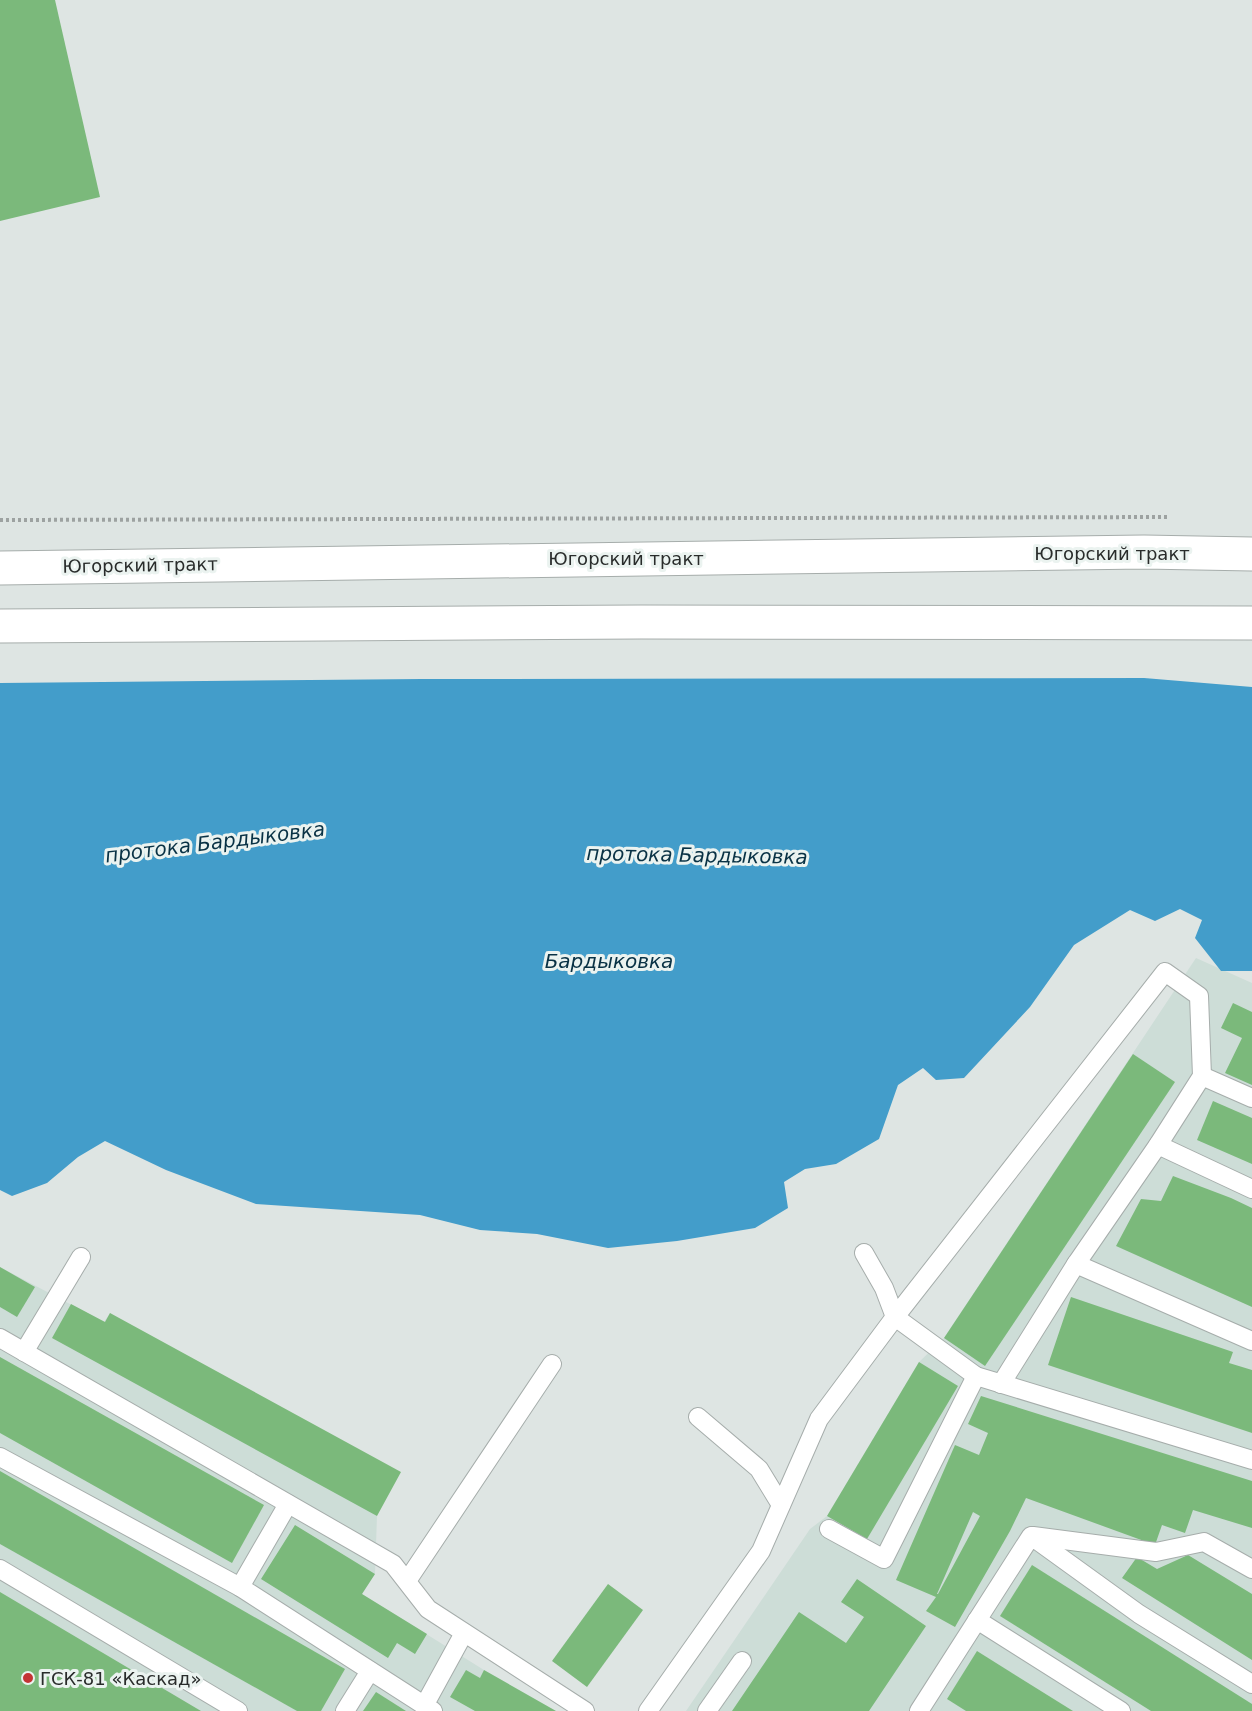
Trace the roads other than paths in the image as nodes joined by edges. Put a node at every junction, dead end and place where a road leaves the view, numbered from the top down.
1 (1252, 554) edge
2 (0, 568) edge
3 (1252, 623) edge
4 (0, 626) edge
5 (1202, 1076) junction
6 (1252, 1098) edge
7 (1158, 1145) junction
8 (1252, 1189) edge
9 (864, 1253) dead end
10 (81, 1257) dead end
11 (1076, 1264) junction
12 (895, 1317) junction
13 (0, 1338) edge
14 (1252, 1341) edge
15 (24, 1352) junction
16 (552, 1364) dead end
17 (976, 1376) junction
18 (1001, 1384) junction
19 (698, 1417) dead end
20 (0, 1457) edge
21 (1252, 1460) edge
22 (288, 1504) junction
23 (781, 1504) junction
24 (829, 1529) dead end
25 (1031, 1536) junction
26 (0, 1569) edge
27 (1252, 1569) edge
28 (407, 1581) junction
29 (240, 1587) junction
30 (977, 1620) junction
31 (464, 1633) junction
32 (742, 1661) dead end
33 (370, 1671) junction
34 (1252, 1684) edge
35 (428, 1708) edge
36 (925, 1709) edge
37 (238, 1711) edge
38 (345, 1711) edge
39 (585, 1711) edge
40 (648, 1711) edge
41 (707, 1711) edge
42 (1121, 1711) edge

1 - 2 main road, Югорский тракт
3 - 4 main road
5 - 6 lane
5 - 7 lane
5 - 12 lane
7 - 8 lane
7 - 11 lane
9 - 12 lane
10 - 15 lane
11 - 14 lane
11 - 18 lane
12 - 17 lane
12 - 23 lane
13 - 15 lane
15 - 22 lane
16 - 28 lane
17 - 18 lane
17 - 24 lane
18 - 21 lane
19 - 23 lane
20 - 29 lane
22 - 28 lane
22 - 29 lane
23 - 40 lane
25 - 27 lane
25 - 30 lane
25 - 34 lane
26 - 37 lane
28 - 31 lane
29 - 33 lane
30 - 36 lane
30 - 42 lane
31 - 35 lane
31 - 39 lane
32 - 41 lane
33 - 35 lane
33 - 38 lane

